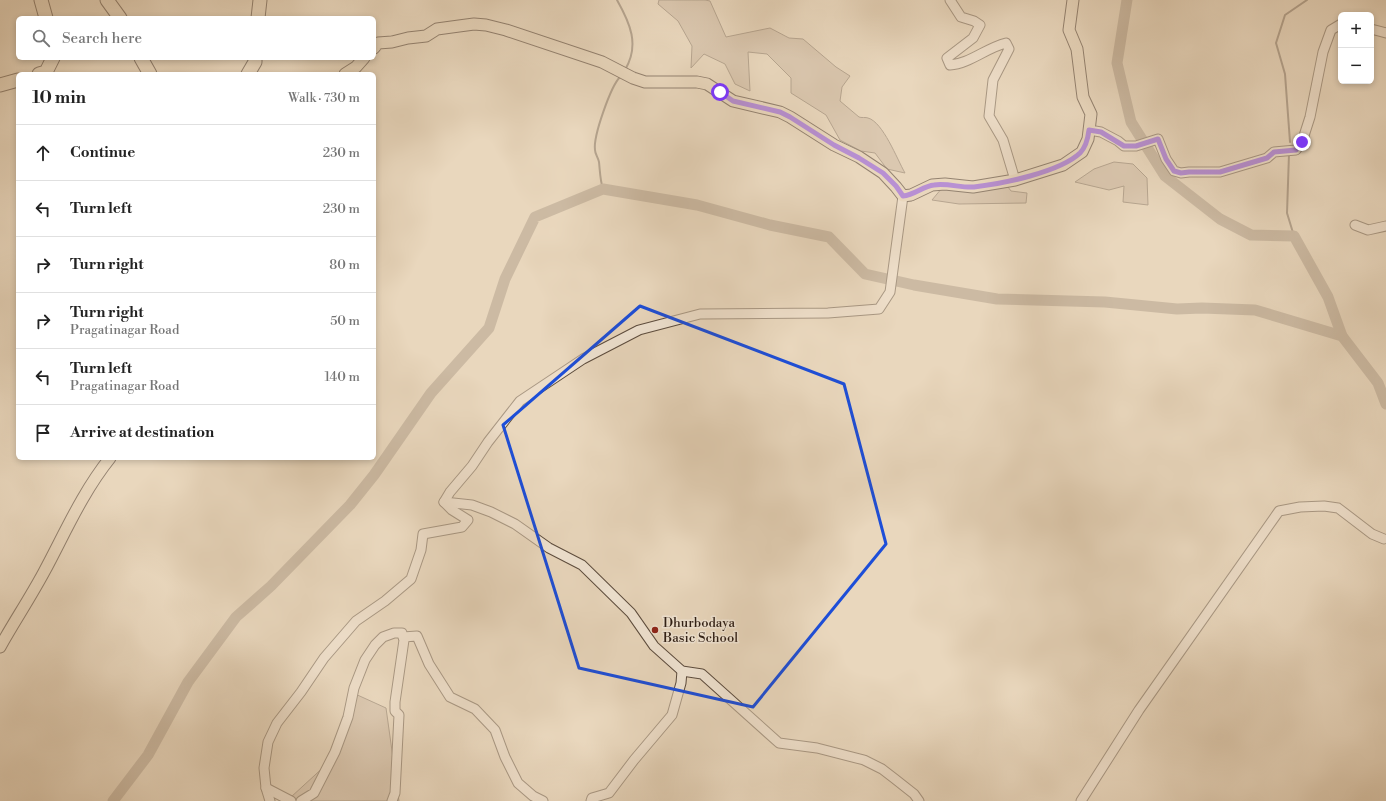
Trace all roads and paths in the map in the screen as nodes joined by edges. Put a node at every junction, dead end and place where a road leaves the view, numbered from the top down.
1 (41, 0) edge
2 (107, 0) edge
3 (260, 0) edge
4 (950, 0) edge
5 (1073, 0) edge
6 (45, 16) edge
7 (119, 16) edge
8 (258, 16) edge
9 (1338, 26) edge
10 (1374, 30) edge
11 (1386, 33) edge
12 (376, 46) edge
13 (52, 60) edge
14 (142, 60) edge
15 (255, 60) edge
16 (362, 60) edge
17 (46, 72) edge
18 (149, 72) edge
19 (249, 72) edge
20 (348, 72) edge
21 (16, 81) edge
22 (0, 85) edge
23 (1089, 130) junction
24 (1015, 180) junction
25 (903, 198) junction
26 (1355, 225) dead end
27 (1386, 226) edge
28 (108, 460) edge
29 (444, 502) junction
30 (1384, 539) dead end
31 (403, 637) junction
32 (0, 647) edge
33 (682, 671) junction
34 (266, 788) junction
35 (270, 801) edge
36 (290, 801) edge
37 (301, 801) edge
38 (392, 801) edge
39 (543, 801) edge
40 (591, 801) edge
41 (919, 801) edge
42 (1081, 801) edge

1 - 6 highway
2 - 7 highway
3 - 8 highway
4 - 24 street
5 - 23 main road
9 - 23 street
10 - 11 street
12 - 25 main road
13 - 17 highway
14 - 18 highway
15 - 19 highway
16 - 20 main road
21 - 22 highway
23 - 24 main road
24 - 25 main road
25 - 29 street
26 - 27 street
28 - 32 main road
29 - 33 street
29 - 34 street
30 - 42 street
31 - 37 street
31 - 38 street
31 - 39 street
33 - 40 street
33 - 41 street
34 - 35 street
34 - 36 street

